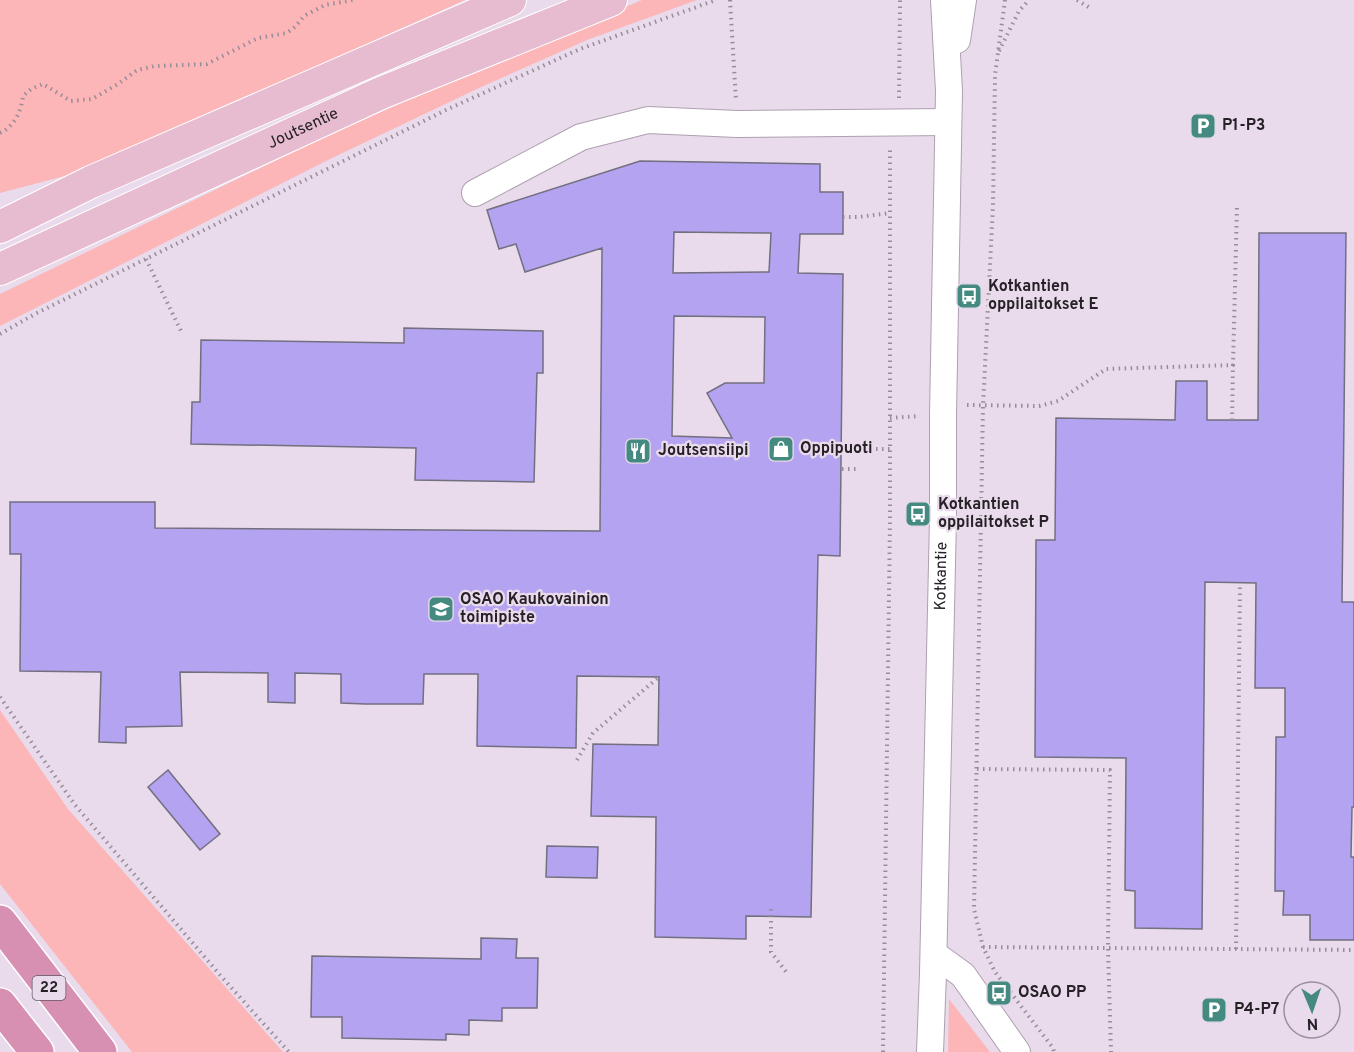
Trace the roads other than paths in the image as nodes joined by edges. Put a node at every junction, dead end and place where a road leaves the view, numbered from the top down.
1 (510, 0) edge
2 (611, 0) edge
3 (944, 0) edge
4 (963, 0) edge
5 (949, 91) junction
6 (948, 122) junction
7 (474, 193) dead end
8 (0, 226) edge
9 (0, 269) edge
10 (0, 922) edge
11 (934, 954) junction
12 (0, 1005) edge
13 (37, 1052) edge
14 (100, 1052) edge
15 (930, 1052) edge
16 (1017, 1052) edge

1 - 8 main road
2 - 9 main road, Joutsentie
3 - 5 street, Kotkantie
4 - 5 street, Kotkantie
5 - 6 street, Kotkantie
6 - 7 street
6 - 11 street, Kotkantie
10 - 14 highway, 22
11 - 15 street, Kotkantie
11 - 16 street
12 - 13 highway

